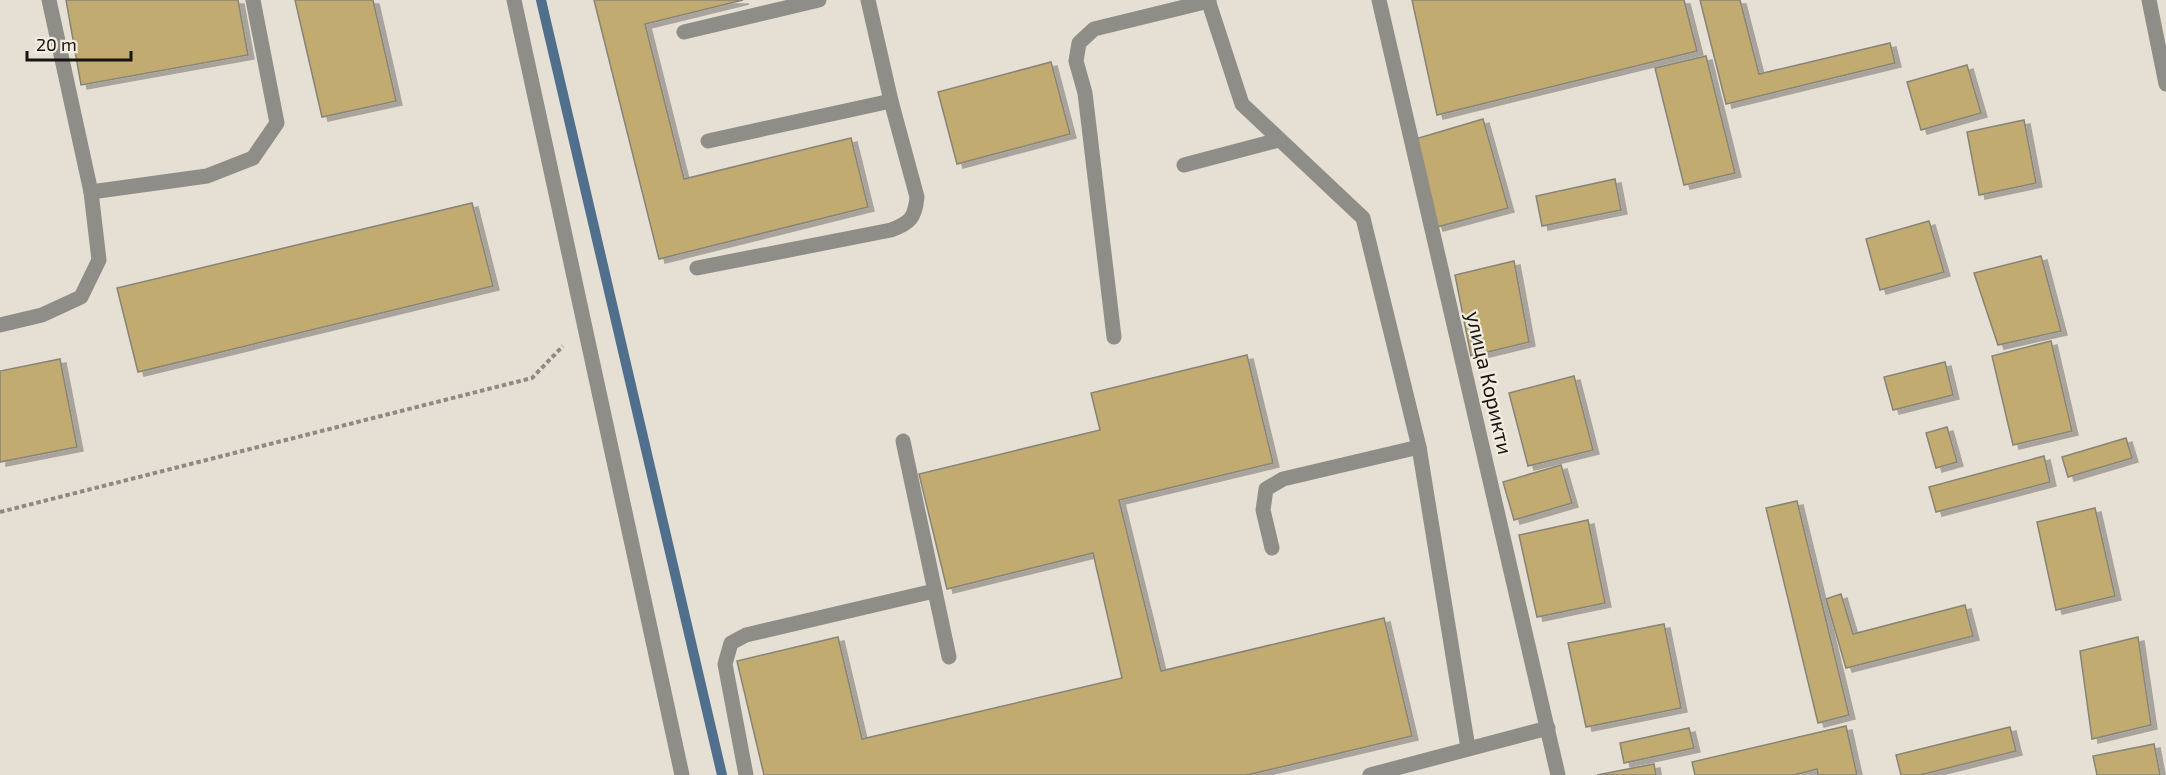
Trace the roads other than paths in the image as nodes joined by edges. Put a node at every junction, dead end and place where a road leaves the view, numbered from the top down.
1 (49, 0) edge
2 (253, 0) edge
3 (514, 0) edge
4 (819, 0) edge
5 (868, 0) edge
6 (1208, 0) edge
7 (1379, 0) edge
8 (2149, 0) edge
9 (684, 32) dead end
10 (2166, 84) edge
11 (891, 101) junction
12 (1279, 140) junction
13 (708, 141) dead end
14 (1184, 165) dead end
15 (91, 192) junction
16 (697, 268) dead end
17 (0, 325) edge
18 (1114, 336) dead end
19 (903, 441) dead end
20 (1419, 447) junction
21 (1272, 548) dead end
22 (934, 591) junction
23 (949, 657) dead end
24 (1548, 728) junction
25 (1468, 748) junction
26 (682, 775) edge
27 (746, 775) edge
28 (1370, 775) edge
29 (1558, 775) edge

1 - 15 street
2 - 15 street
3 - 26 street
4 - 9 street
5 - 11 street
6 - 12 street
6 - 18 street
7 - 24 street, улица Корикти
8 - 10 street
11 - 13 street
11 - 16 street
12 - 14 street
12 - 20 street
15 - 17 street
19 - 22 street
20 - 21 street
20 - 25 street
22 - 23 street
22 - 27 street
24 - 25 street
24 - 29 street, улица Корикти
25 - 28 street

